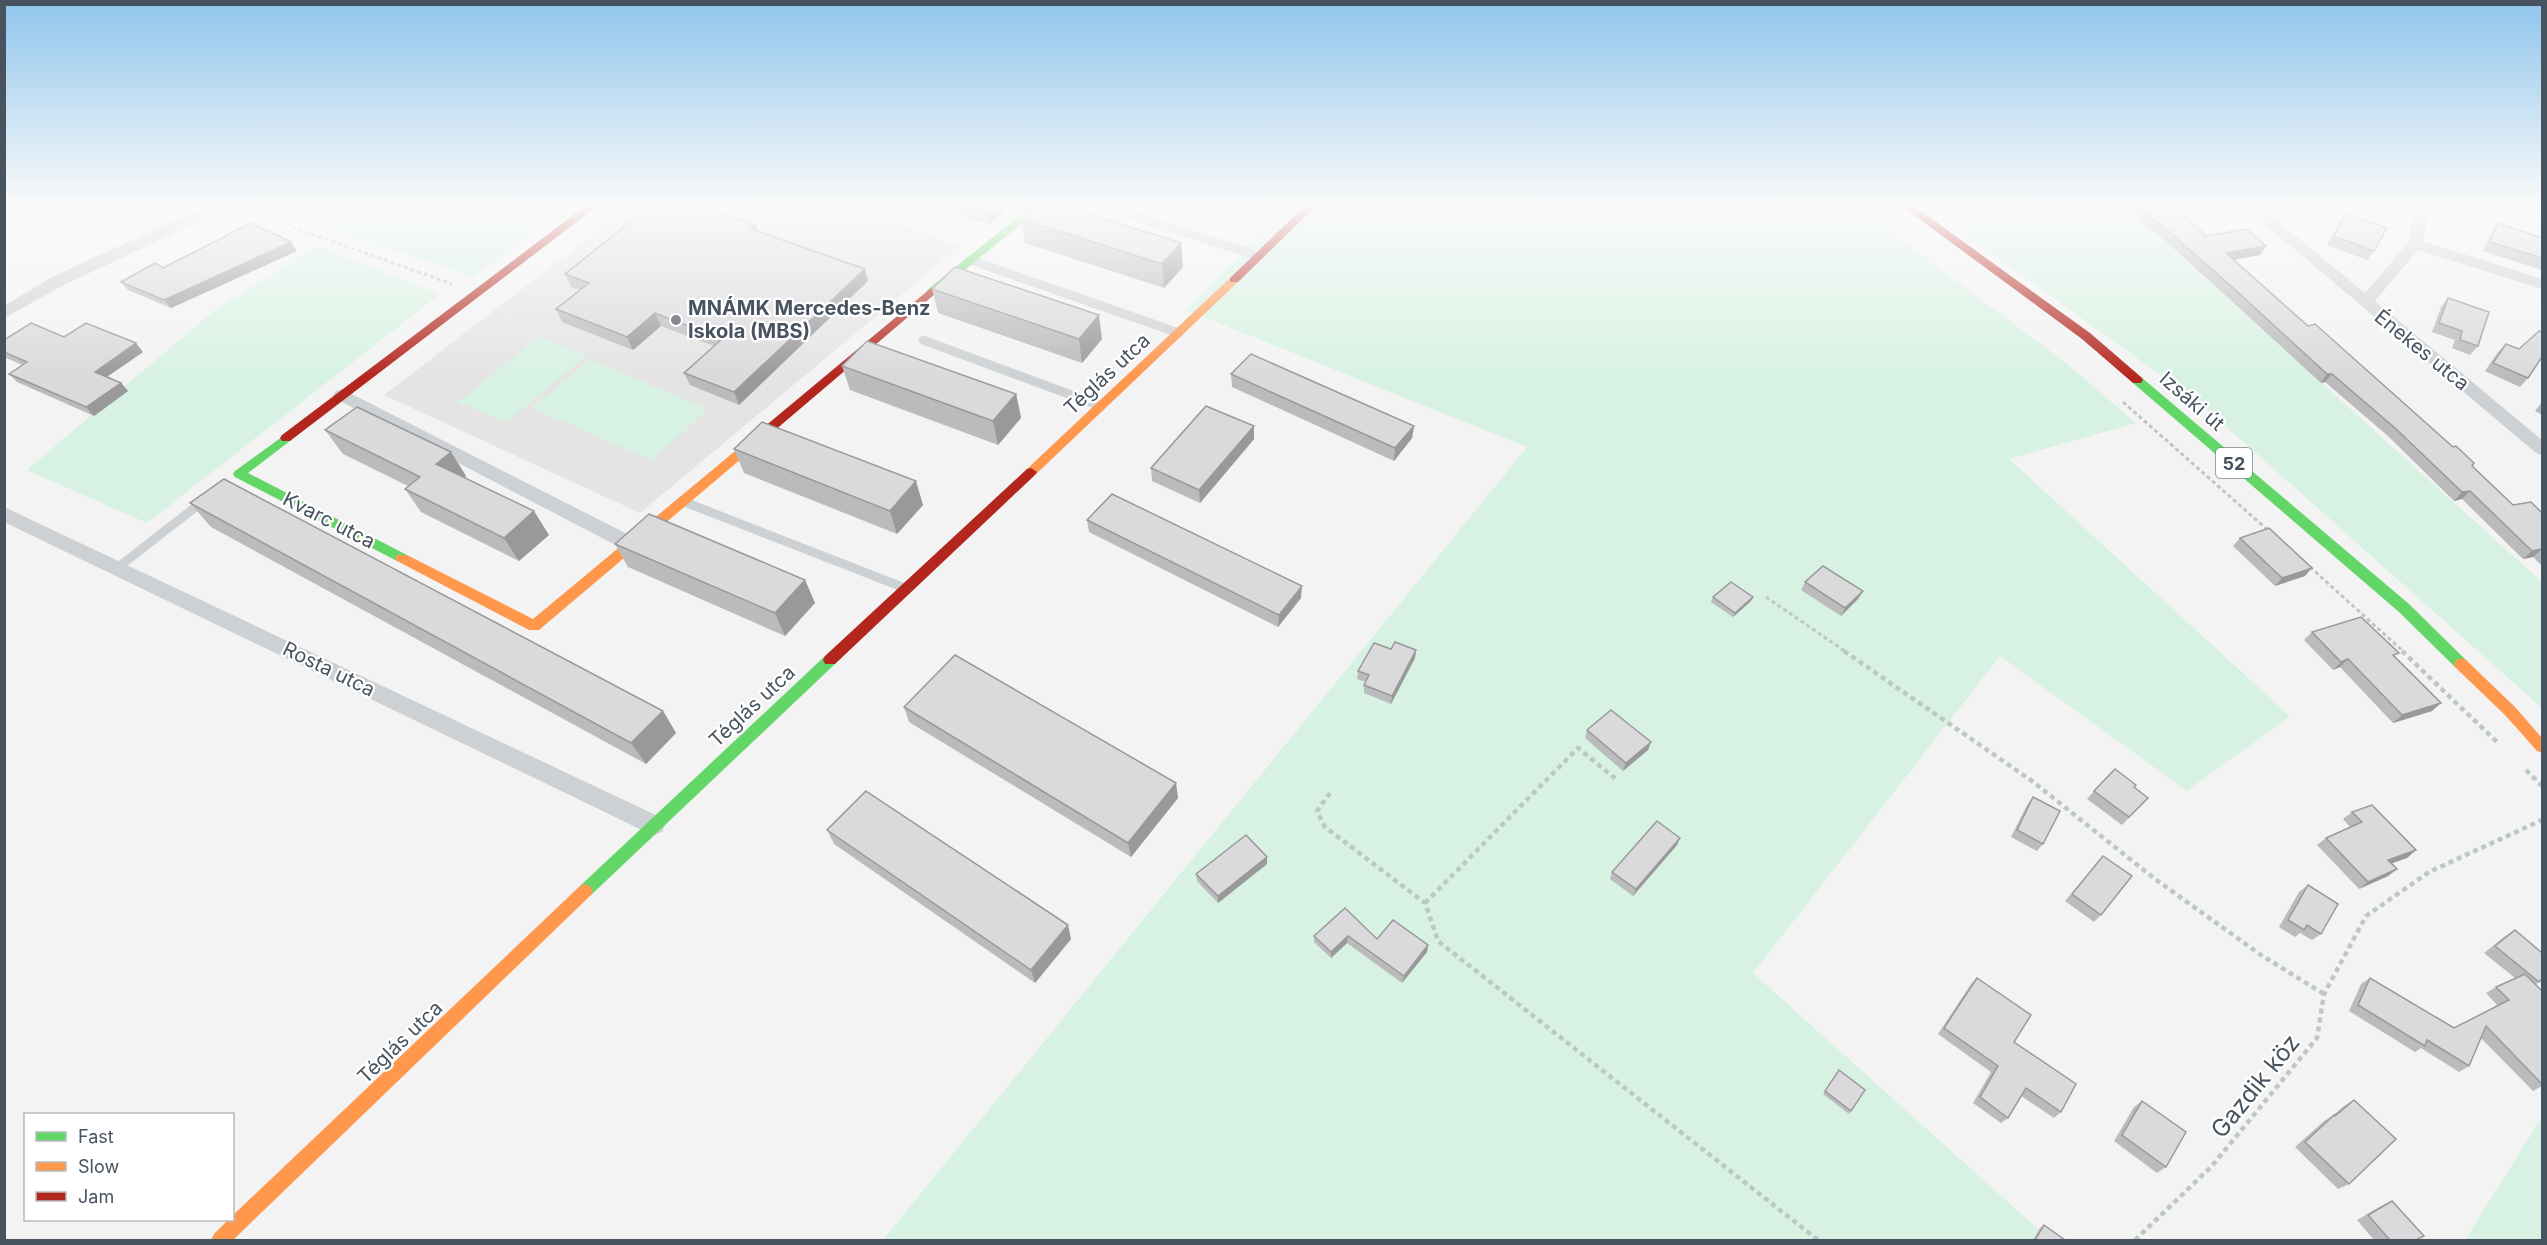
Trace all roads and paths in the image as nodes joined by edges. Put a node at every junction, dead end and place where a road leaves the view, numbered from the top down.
1 (102, 262) edge
2 (389, 262) edge
3 (518, 262) edge
4 (967, 262) edge
5 (976, 262) edge
6 (1252, 262) edge
7 (1984, 262) edge
8 (2317, 262) edge
9 (2400, 262) edge
10 (2472, 262) edge
11 (2542, 284) edge
12 (476, 293) junction
13 (2365, 303) junction
14 (4, 313) edge
15 (1179, 333) junction
16 (922, 340) dead end
17 (342, 395) junction
18 (2123, 401) dead end
19 (1101, 406) junction
20 (2542, 449) edge
21 (211, 495) edge
22 (682, 501) junction
23 (4, 514) edge
24 (2276, 536) edge
25 (630, 544) junction
26 (2302, 560) edge
27 (117, 568) junction
28 (905, 588) junction
29 (1766, 597) dead end
30 (2510, 711) junction
31 (2542, 732) edge
32 (2500, 745) dead end
33 (2542, 747) edge
34 (2526, 769) dead end
35 (1617, 780) dead end
36 (2542, 786) edge
37 (1330, 793) dead end
38 (2542, 820) edge
39 (654, 825) junction
40 (1425, 903) junction
41 (2324, 994) junction
42 (220, 1240) edge
43 (1818, 1240) edge
44 (2135, 1240) edge

1 - 14 street
2 - 12 path
3 - 12 street, Kvarc utca
4 - 22 street
5 - 15 lane
6 - 15 street, Téglás utca
7 - 30 street, Izsáki út / 52
8 - 13 street, Énekes utca
9 - 13 street
10 - 11 street
12 - 17 street, Kvarc utca
13 - 20 street, Énekes utca
15 - 19 street, Téglás utca
16 - 19 lane
17 - 25 street
17 - 25 street, Kvarc utca
18 - 24 path
19 - 28 street, Téglás utca
21 - 27 lane
22 - 25 street
22 - 28 lane
23 - 27 street, Rosta utca
26 - 32 path
27 - 39 street, Rosta utca
28 - 39 street, Téglás utca
29 - 41 path
30 - 31 lane
30 - 33 street, Izsáki út / 52
34 - 36 path
35 - 40 path
37 - 40 path
38 - 41 path, Gazdik köz
39 - 42 street, Téglás utca
40 - 43 path
41 - 44 path, Gazdik köz

